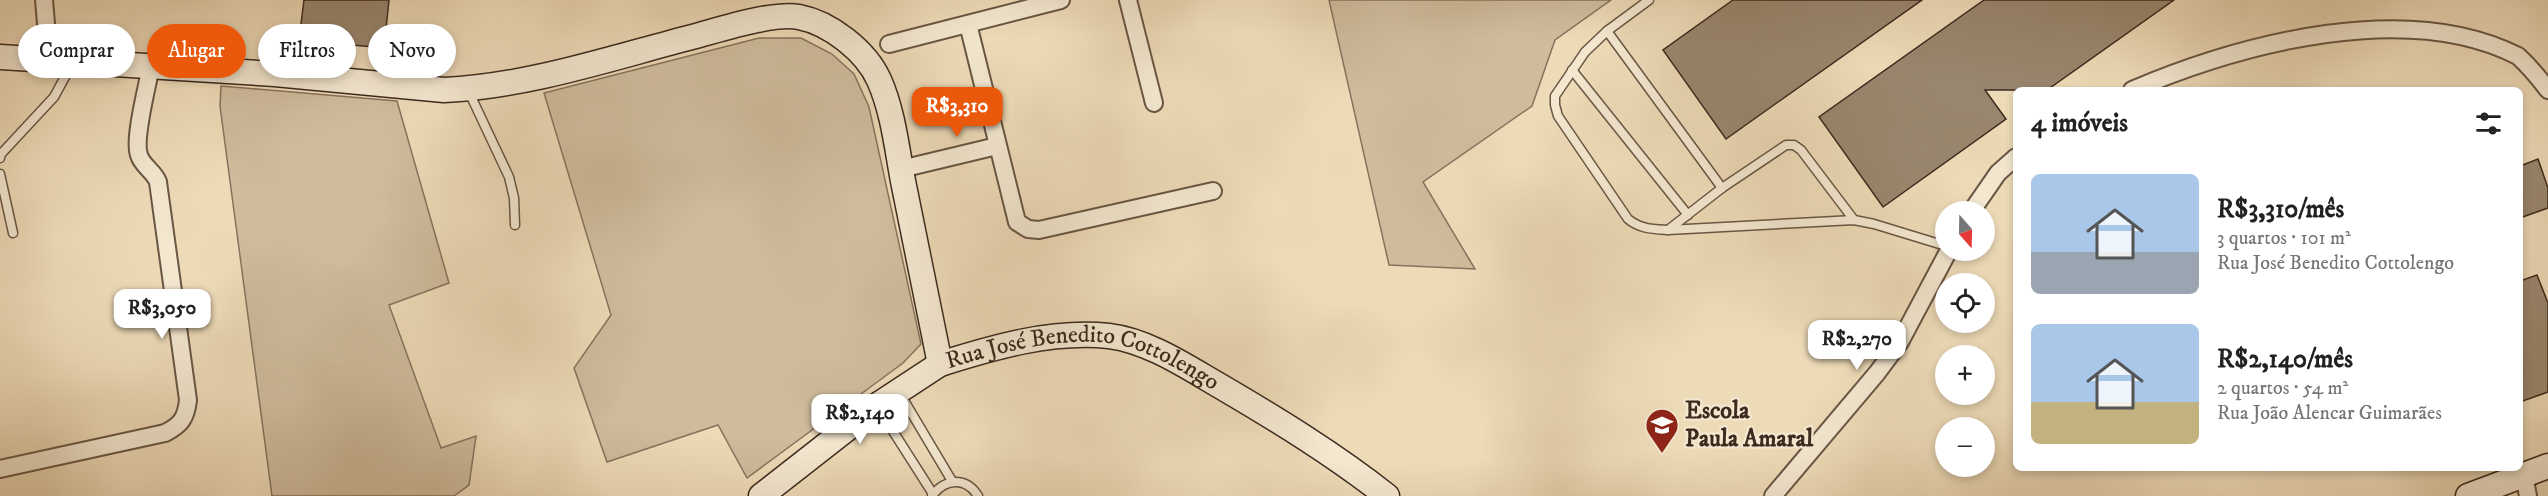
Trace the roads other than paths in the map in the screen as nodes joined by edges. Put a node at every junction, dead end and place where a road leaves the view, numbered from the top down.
1 (44, 0) edge
2 (1061, 0) edge
3 (1128, 0) edge
4 (1649, 0) edge
5 (795, 8) edge
6 (46, 24) edge
7 (968, 24) junction
8 (1607, 31) junction
9 (889, 44) dead end
10 (0, 57) edge
11 (18, 58) edge
12 (1572, 70) junction
13 (246, 72) edge
14 (65, 78) edge
15 (149, 78) edge
16 (2140, 87) edge
17 (468, 89) junction
18 (2548, 90) edge
19 (1154, 103) dead end
20 (998, 146) junction
21 (0, 158) edge
22 (2013, 160) edge
23 (901, 169) junction
24 (0, 174) edge
25 (1722, 188) junction
26 (1213, 191) dead end
27 (1979, 201) edge
28 (1688, 215) junction
29 (1854, 220) junction
30 (516, 225) dead end
31 (1668, 230) junction
32 (13, 233) dead end
33 (1935, 243) edge
34 (1943, 261) edge
35 (940, 364) junction
36 (898, 390) junction
37 (876, 406) junction
38 (2548, 466) edge
39 (0, 469) edge
40 (952, 481) junction
41 (2526, 486) edge
42 (933, 495) edge
43 (761, 496) edge
44 (978, 496) edge
45 (1387, 496) edge
46 (1773, 496) edge
47 (2468, 496) edge

1 - 6 street
2 - 7 street
3 - 19 street
4 - 8 lane
5 - 17 main road, Rua José Benedito Cottolengo
5 - 23 main road, Rua José Benedito Cottolengo
7 - 9 street
7 - 20 street
8 - 12 lane
8 - 25 lane
10 - 11 main road, Rua José Benedito Cottolengo
12 - 28 lane
12 - 31 lane
13 - 17 main road, Rua José Benedito Cottolengo
14 - 21 lane
15 - 39 street
16 - 18 street
17 - 30 lane
20 - 23 street
20 - 26 street
22 - 27 street
23 - 35 main road, Rua José Benedito Cottolengo
24 - 32 lane
25 - 28 lane
25 - 29 lane
28 - 31 lane
29 - 31 lane
29 - 33 lane
34 - 46 street
35 - 36 main road
35 - 45 main road, Rua José Benedito Cottolengo
36 - 37 main road
36 - 40 lane
37 - 42 lane
37 - 43 main road
38 - 41 main road
40 - 42 lane
40 - 44 lane
41 - 47 main road

